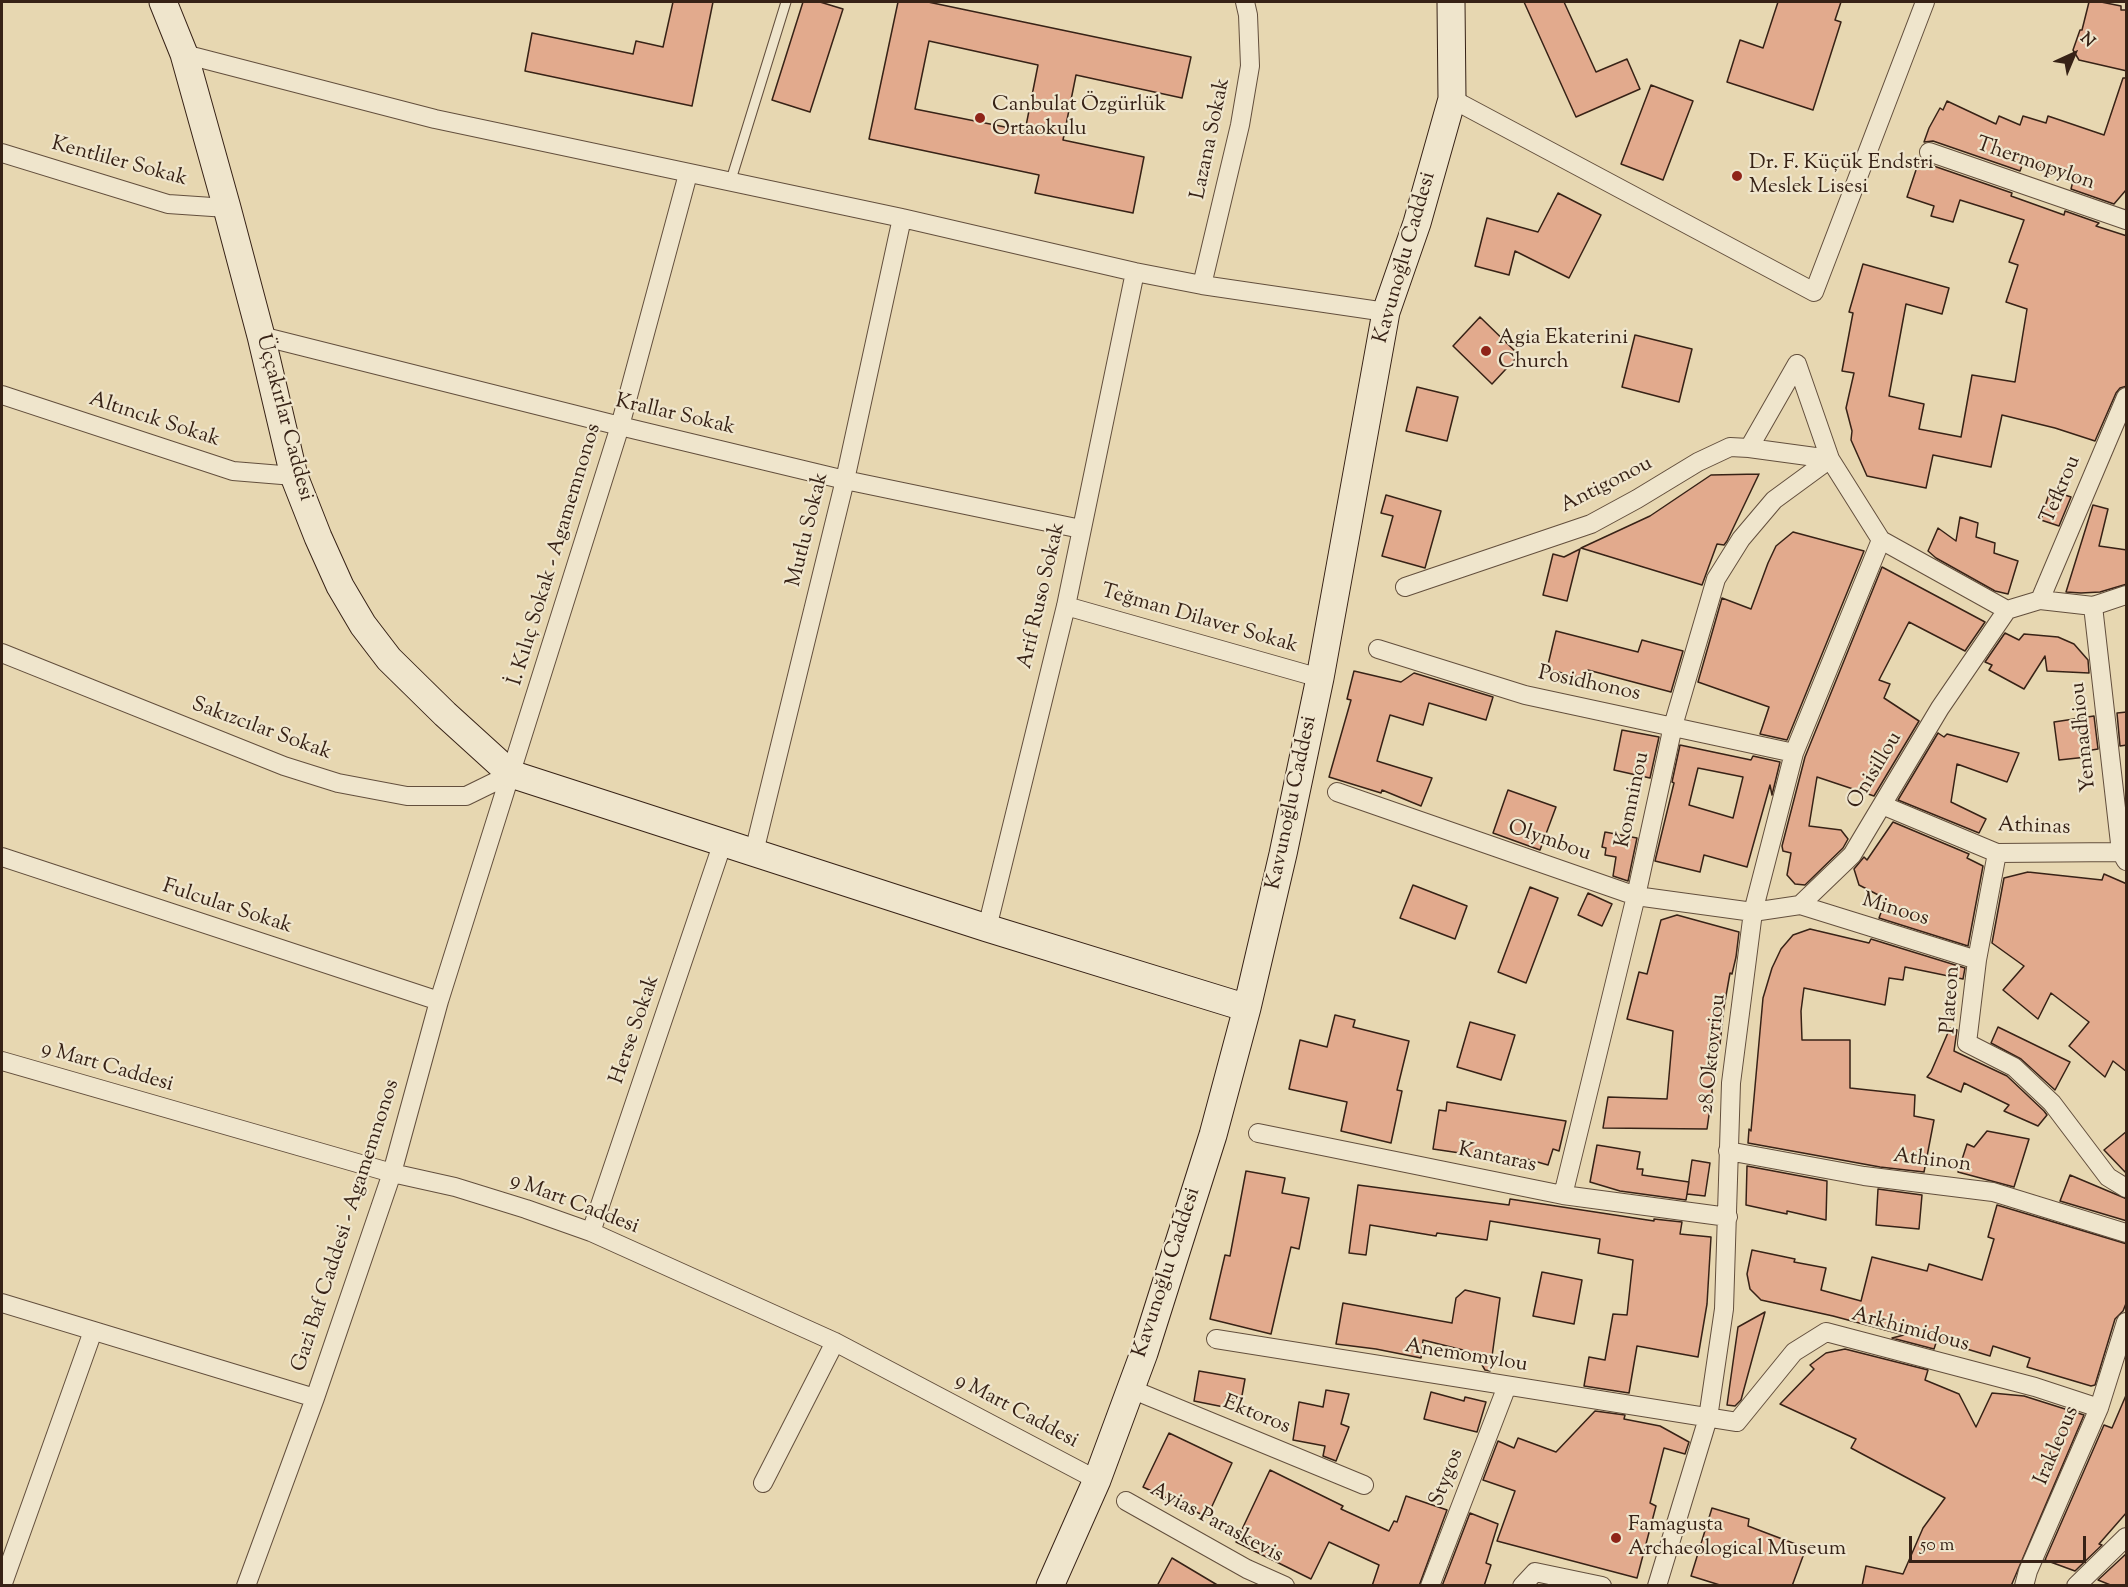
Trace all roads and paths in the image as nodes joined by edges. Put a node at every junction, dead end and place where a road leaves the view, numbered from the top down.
1 (163, 2) edge
2 (786, 2) edge
3 (1245, 2) edge
4 (1451, 2) edge
5 (1925, 2) edge
6 (184, 54) junction
7 (1452, 99) junction
8 (1929, 152) dead end
9 (2, 153) edge
10 (688, 174) junction
11 (730, 183) junction
12 (227, 208) junction
13 (902, 218) junction
14 (2127, 220) edge
15 (1135, 272) junction
16 (1202, 285) junction
17 (1386, 312) junction
18 (261, 336) junction
19 (2, 395) edge
20 (2127, 398) edge
21 (620, 426) junction
22 (1749, 447) junction
23 (1830, 459) junction
24 (294, 476) junction
25 (845, 480) junction
26 (1081, 529) junction
27 (1881, 540) junction
28 (1405, 586) dead end
29 (2127, 595) edge
30 (2040, 600) junction
31 (1066, 606) junction
32 (2093, 606) junction
33 (2007, 610) junction
34 (1378, 649) dead end
35 (2, 653) edge
36 (1320, 678) junction
37 (1673, 726) junction
38 (1794, 753) junction
39 (511, 774) junction
40 (1337, 792) dead end
41 (1882, 805) junction
42 (723, 842) junction
43 (753, 852) junction
44 (1997, 853) junction
45 (2124, 856) edge
46 (2, 857) edge
47 (1636, 896) junction
48 (1800, 905) junction
49 (1753, 912) junction
50 (987, 928) junction
51 (1977, 960) junction
52 (439, 1001) junction
53 (1247, 1008) junction
54 (2, 1061) edge
55 (1258, 1133) dead end
56 (1728, 1151) junction
57 (392, 1173) junction
58 (2127, 1188) edge
59 (1563, 1196) junction
60 (1728, 1217) junction
61 (591, 1232) junction
62 (2127, 1233) edge
63 (2, 1303) edge
64 (2127, 1322) edge
65 (93, 1331) junction
66 (1216, 1339) dead end
67 (835, 1342) junction
68 (1507, 1386) junction
69 (1131, 1389) junction
70 (315, 1398) junction
71 (2099, 1408) junction
72 (1708, 1418) junction
73 (1097, 1480) junction
74 (763, 1483) dead end
75 (1364, 1485) dead end
76 (1126, 1501) dead end
77 (2127, 1537) edge
78 (1243, 1577) edge
79 (2, 1586) edge
80 (246, 1586) edge
81 (1050, 1586) edge
82 (1285, 1586) edge
83 (1430, 1586) edge
84 (1522, 1586) edge
85 (1602, 1586) edge
86 (1657, 1586) edge
87 (2024, 1586) edge
88 (2076, 1586) edge

1 - 6 street, Üççakırlar Caddesi
2 - 11 lane
3 - 16 street, Lazana Sokak
4 - 7 street, Kavunoğlu Caddesi
5 - 7 street
6 - 10 street
6 - 12 street, Üççakırlar Caddesi
7 - 17 street, Kavunoğlu Caddesi
8 - 14 street, Thermopylon
9 - 12 street, Kentliler Sokak
10 - 11 street
10 - 21 street, İ. Kılıç Sokak - Agamemnonos
11 - 13 street
12 - 18 street, Üççakırlar Caddesi
13 - 15 street
13 - 25 street, Mutlu Sokak
15 - 16 street
15 - 26 street, Arif Ruso Sokak
16 - 17 street
17 - 36 street, Kavunoğlu Caddesi
18 - 21 street, Krallar Sokak
18 - 24 street, Üççakırlar Caddesi
19 - 24 street, Altıncık Sokak
20 - 30 street, Tefkrou
21 - 25 street, Krallar Sokak
21 - 39 street, İ. Kılıç Sokak - Agamemnonos
22 - 23 street, Antigonou
22 - 23 street
22 - 28 street, Antigonou
23 - 27 street
23 - 37 street, Komninou
24 - 39 street, Üççakırlar Caddesi
25 - 26 street, Krallar Sokak
25 - 43 street, Mutlu Sokak
26 - 31 street, Arif Ruso Sokak
27 - 33 street
27 - 38 street, 28 Oktovriou
29 - 32 street
30 - 32 street
30 - 33 street
31 - 36 street, Teğman Dilaver Sokak
31 - 50 street, Arif Ruso Sokak
32 - 45 street, Yennadhiou
33 - 41 street, Onisillou
34 - 37 street, Posidhonos
35 - 39 street, Sakızcılar Sokak
36 - 53 street, Kavunoğlu Caddesi
37 - 38 street, Posidhonos
37 - 47 street, Komninou
38 - 49 street, 28 Oktovriou
39 - 42 street
39 - 52 street, Gazi Baf Caddesi - Agamemnonos
40 - 47 street, Olymbou
41 - 44 street, Athinas
41 - 48 street, Onisillou
42 - 43 street
42 - 61 street, Herse Sokak
43 - 50 street
44 - 45 street, Athinas
44 - 51 street, Plateon
46 - 52 street, Fulcular Sokak
47 - 49 street, Olymbou
47 - 59 street, Komninou
48 - 49 street
48 - 51 street, Minoos
49 - 56 street, 28 Oktovriou
50 - 53 street
51 - 58 street, Plateon
52 - 57 street, Gazi Baf Caddesi - Agamemnonos
53 - 69 street, Kavunoğlu Caddesi
54 - 57 street, 9 Mart Caddesi
55 - 59 street, Kantaras
56 - 60 street, 28 Oktovriou
56 - 62 street, Athinon
57 - 61 street, 9 Mart Caddesi
57 - 70 street, Gazi Baf Caddesi - Agamemnonos
59 - 60 street, Kantaras
60 - 72 street, 28 Oktovriou
61 - 67 street, 9 Mart Caddesi
63 - 65 street
64 - 71 street, Irakleous
65 - 70 street
65 - 79 street
66 - 68 street, Anemomylou
67 - 73 street, 9 Mart Caddesi
67 - 74 street
68 - 72 street, Anemomylou
68 - 83 street, Stygos
69 - 73 street, Kavunoğlu Caddesi
69 - 75 street, Ektoros
70 - 80 street, Gazi Baf Caddesi - Agamemnonos
71 - 72 street, Arkhimidous
71 - 87 street, Irakleous
72 - 86 street, 28 Oktovriou
73 - 81 street, Kavunoğlu Caddesi
76 - 78 street, Ayias Paraskevis
77 - 88 street
78 - 82 street, Ayias Paraskevis
84 - 85 street

